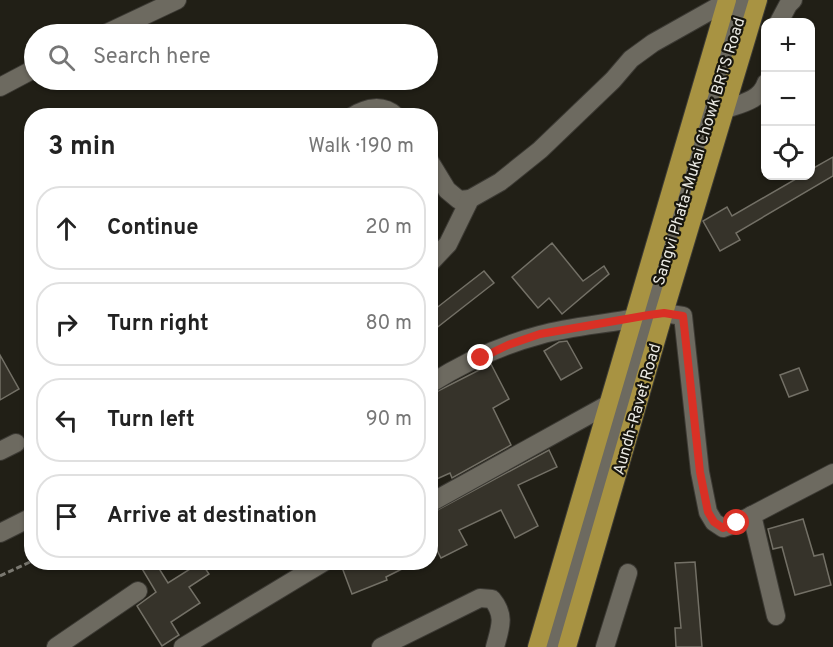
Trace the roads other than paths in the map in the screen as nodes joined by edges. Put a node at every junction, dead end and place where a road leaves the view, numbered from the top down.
1 (177, 0) edge
2 (758, 0) edge
3 (793, 0) edge
4 (732, 1) edge
5 (781, 18) edge
6 (126, 24) edge
7 (24, 74) edge
8 (0, 87) edge
9 (761, 92) edge
10 (726, 109) junction
11 (438, 175) edge
12 (470, 199) junction
13 (438, 255) edge
14 (649, 315) junction
15 (438, 380) edge
16 (607, 405) junction
17 (833, 473) edge
18 (438, 499) edge
19 (752, 515) junction
20 (24, 521) edge
21 (0, 533) edge
22 (311, 570) edge
23 (628, 573) dead end
24 (138, 591) dead end
25 (776, 616) dead end
26 (56, 647) edge
27 (183, 647) edge
28 (381, 647) edge
29 (495, 647) edge
30 (537, 647) edge
31 (553, 647) edge
32 (567, 647) edge
33 (605, 647) edge

1 - 6 street
2 - 10 main road, Aundh-Ravet Road
3 - 5 street
4 - 12 street
4 - 14 main road, Aundh-Ravet Road
7 - 8 street
9 - 10 street
10 - 14 main road, Aundh-Ravet Road
11 - 12 street
12 - 13 street
14 - 15 street
14 - 16 main road, Aundh-Ravet Road
14 - 19 street
14 - 31 street
14 - 32 main road, Aundh-Ravet Road
16 - 18 street
16 - 30 main road, Aundh-Ravet Road
17 - 19 street
19 - 25 street
20 - 21 street
22 - 27 street
23 - 33 street
24 - 26 street
28 - 29 street

